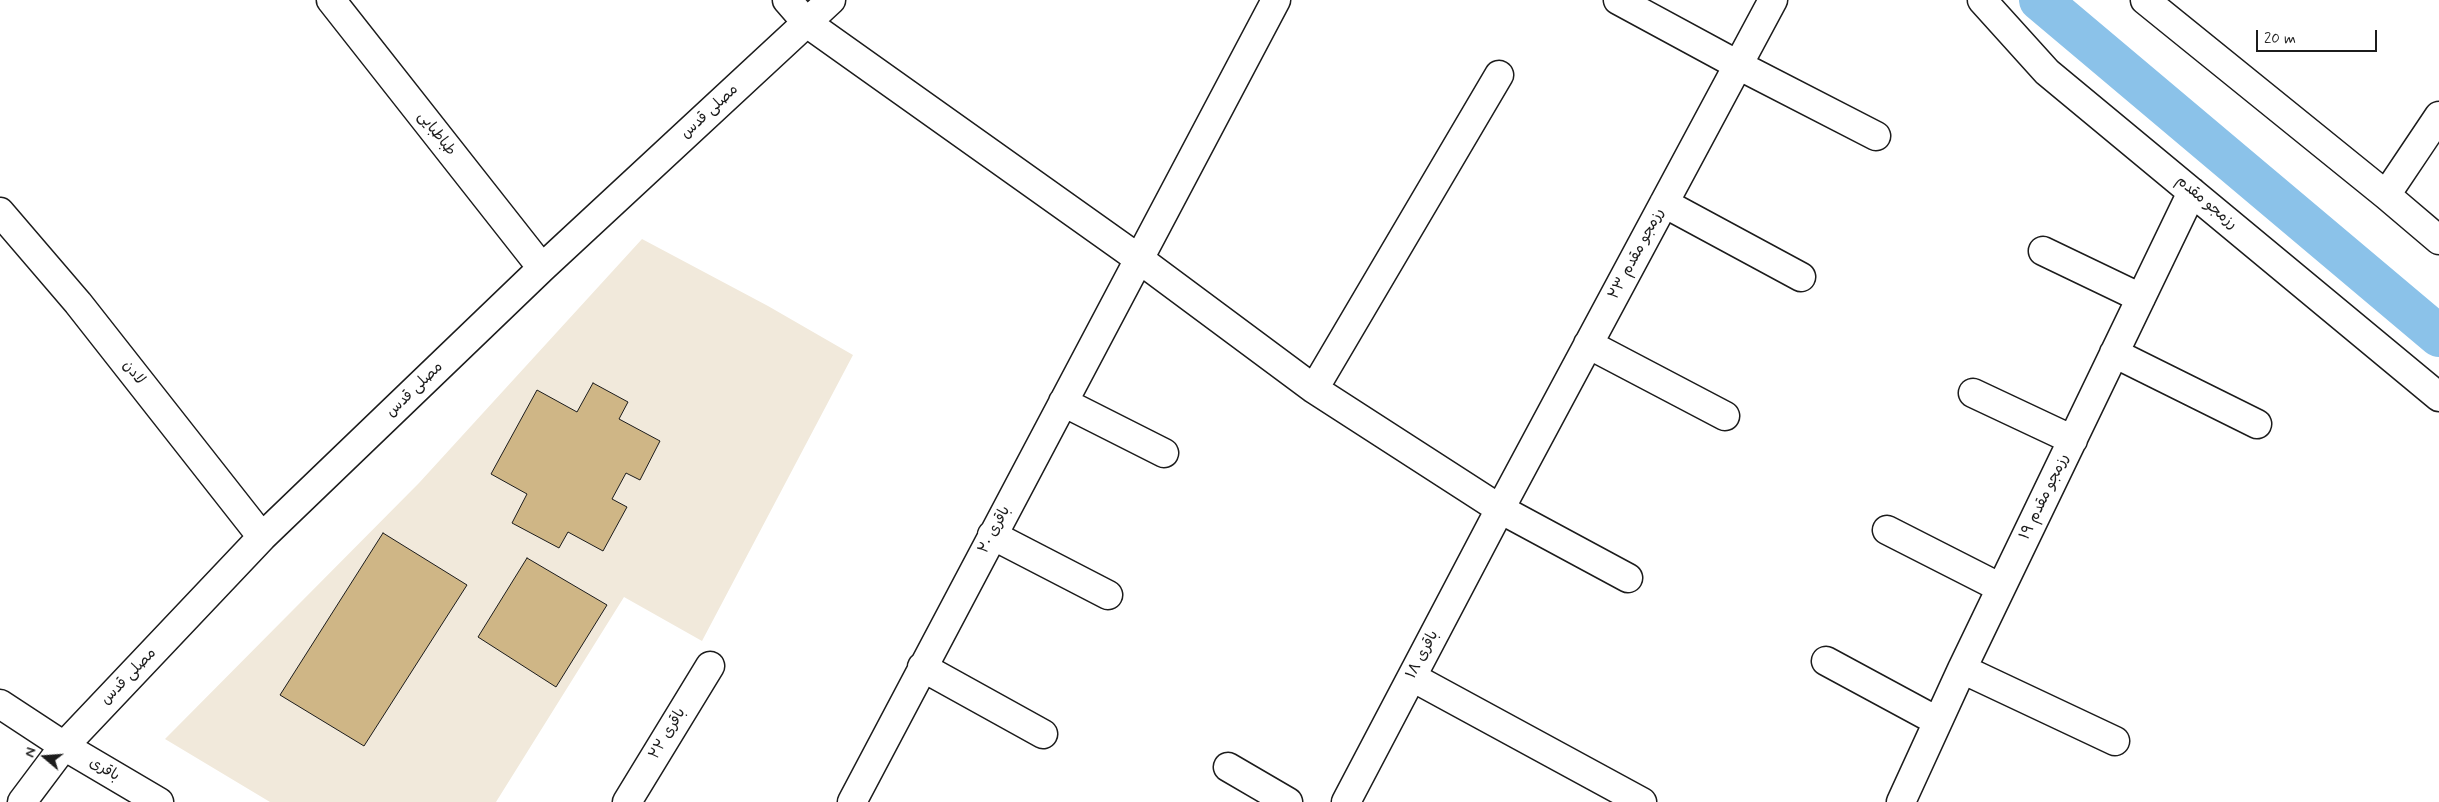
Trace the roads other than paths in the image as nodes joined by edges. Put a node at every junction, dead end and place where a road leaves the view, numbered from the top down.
1 (331, 0) edge
2 (787, 0) edge
3 (831, 0) edge
4 (1276, 0) edge
5 (1618, 0) edge
6 (1774, 0) edge
7 (1982, 0) edge
8 (2145, 0) edge
9 (806, 23) junction
10 (1738, 65) junction
11 (1499, 75) dead end
12 (2439, 116) edge
13 (1876, 136) dead end
14 (2192, 192) junction
15 (2386, 195) junction
16 (1664, 203) junction
17 (0, 212) edge
18 (2439, 240) edge
19 (2043, 251) dead end
20 (1139, 258) junction
21 (542, 268) junction
22 (1800, 277) dead end
23 (2141, 298) junction
24 (1588, 344) junction
25 (2114, 353) junction
26 (1314, 389) junction
27 (1973, 393) dead end
28 (2439, 397) edge
29 (1063, 402) junction
30 (1725, 416) dead end
31 (2258, 424) dead end
32 (2073, 440) junction
33 (1164, 453) dead end
34 (1500, 509) junction
35 (1887, 530) dead end
36 (992, 535) junction
37 (262, 537) junction
38 (1628, 578) dead end
39 (2001, 588) junction
40 (1108, 595) dead end
41 (1826, 661) dead end
42 (710, 666) dead end
43 (922, 667) junction
44 (1962, 669) junction
45 (1412, 677) junction
46 (0, 704) edge
47 (1937, 721) junction
48 (1043, 734) dead end
49 (2115, 741) dead end
50 (64, 746) junction
51 (1228, 767) dead end
52 (22, 802) edge
53 (159, 802) edge
54 (627, 802) edge
55 (852, 802) edge
56 (1288, 802) edge
57 (1346, 802) edge
58 (1642, 802) edge
59 (1901, 802) edge

1 - 21 street, طباطبایی
2 - 9 street
3 - 9 street, مصلی قدس
4 - 20 street, باقری ۲۰
5 - 10 street
6 - 10 street, رزمجو مقدم ۲۳
7 - 14 street, رزمجو مقدم
8 - 15 street
9 - 20 street
9 - 21 street, مصلی قدس
10 - 13 street
10 - 16 street, رزمجو مقدم ۲۳
11 - 26 street
12 - 15 street
14 - 23 street, رزمجو مقدم ۱۹
14 - 28 street, رزمجو مقدم
15 - 18 street
16 - 22 street
16 - 24 street, رزمجو مقدم ۲۳
17 - 37 street, لادن
19 - 23 street
20 - 26 street
20 - 29 street, باقری ۲۰
21 - 37 street, مصلی قدس
23 - 25 street, رزمجو مقدم ۱۹
24 - 30 street
24 - 34 street, رزمجو مقدم ۲۳
25 - 31 street
25 - 32 street, رزمجو مقدم ۱۹
26 - 34 street
27 - 32 street
29 - 33 street
29 - 36 street, باقری ۲۰
32 - 39 street, رزمجو مقدم ۱۹
34 - 38 street
34 - 45 street, باقری ۱۸
35 - 39 street
36 - 40 street
36 - 43 street, باقری ۲۰
37 - 50 street, مصلی قدس
39 - 44 street, رزمجو مقدم ۱۹
41 - 47 street
42 - 54 street, باقری ۲۲
43 - 48 street
43 - 55 street, باقری ۲۰
44 - 47 street, رزمجو مقدم ۱۹
44 - 49 street
45 - 57 street, باقری ۱۸
45 - 58 street
46 - 50 street, باقری
47 - 59 street, رزمجو مقدم ۱۹
50 - 52 street, مصلی قدس
50 - 53 street, باقری
51 - 56 street

